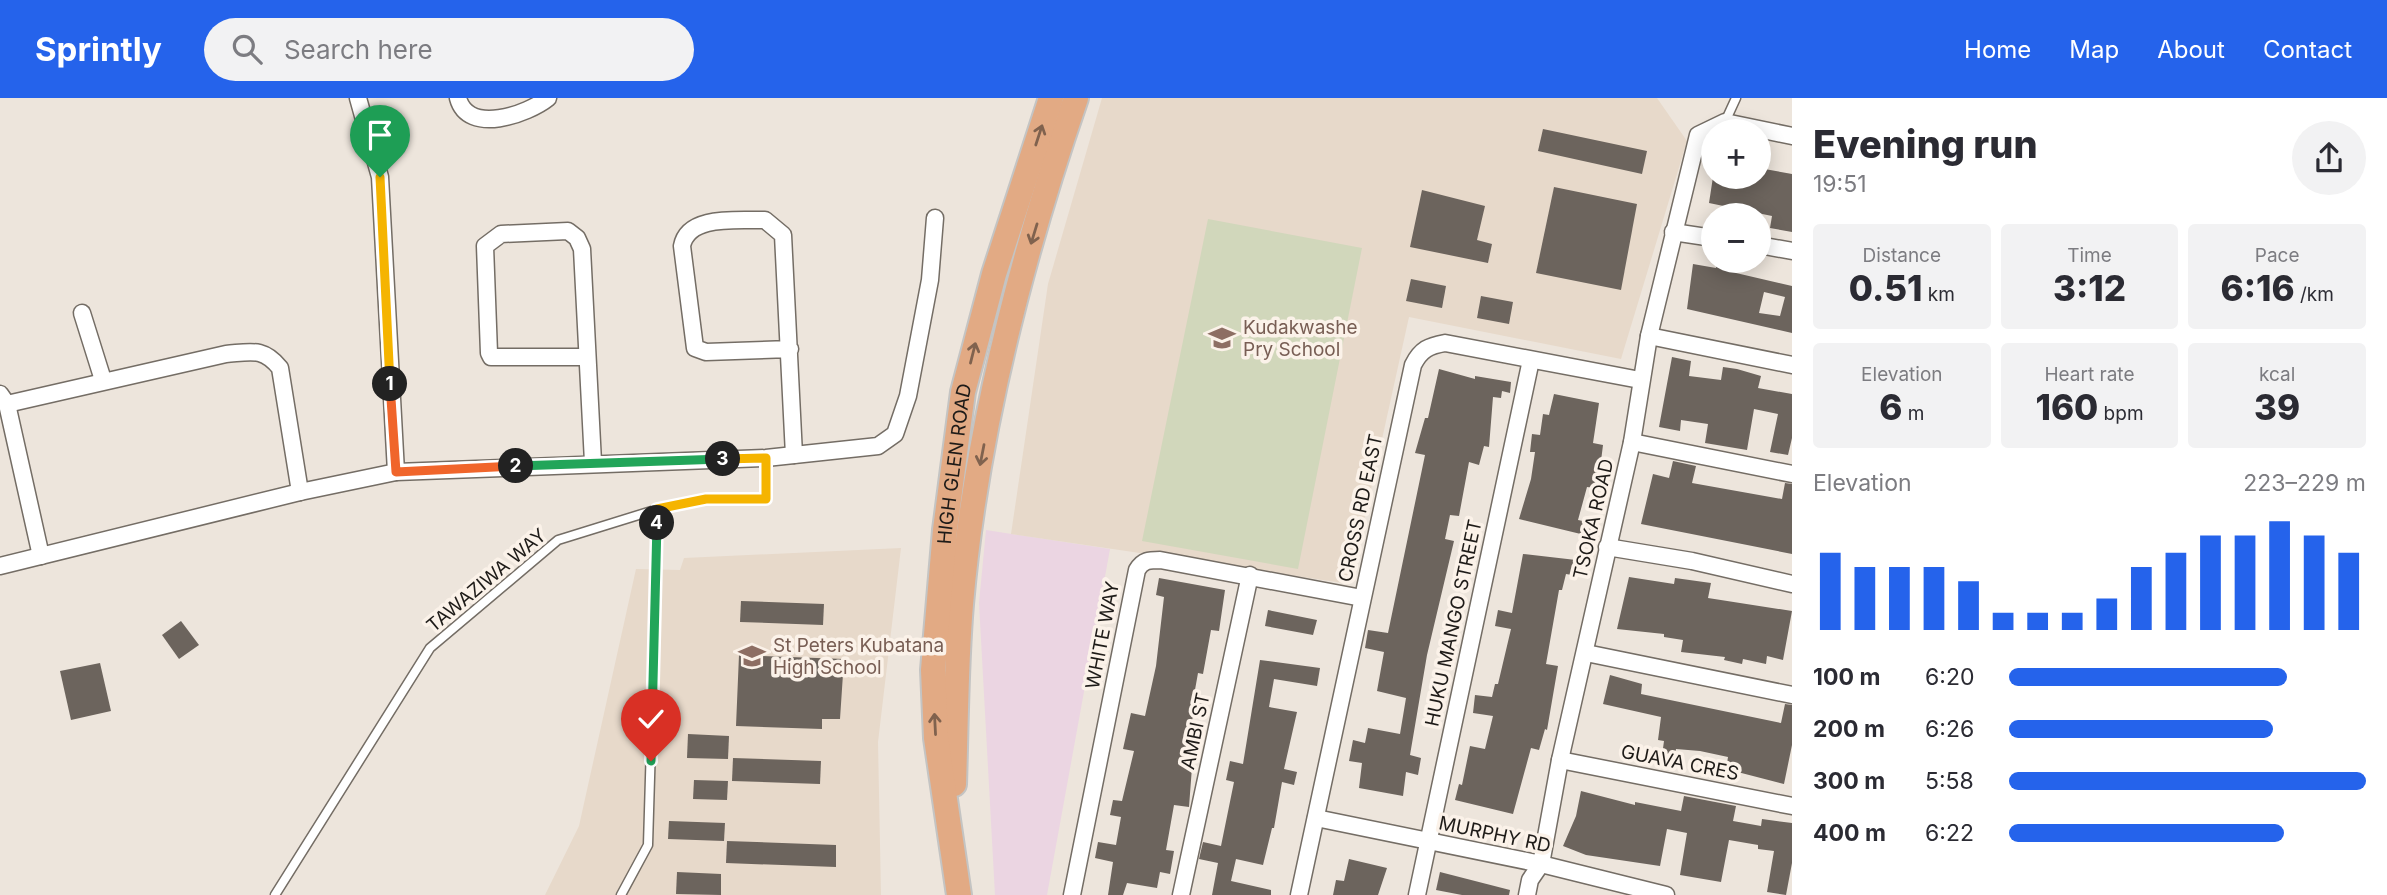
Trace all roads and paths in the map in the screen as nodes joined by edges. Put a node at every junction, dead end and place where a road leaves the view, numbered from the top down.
1 (358, 98) edge
2 (458, 98) edge
3 (548, 98) edge
4 (1051, 98) edge
5 (1076, 98) edge
6 (1736, 98) edge
7 (1726, 119) edge
8 (1771, 132) edge
9 (1701, 134) edge
10 (1792, 136) edge
11 (935, 218) dead end
12 (1673, 232) junction
13 (1701, 236) edge
14 (1771, 247) edge
15 (1792, 251) edge
16 (82, 313) dead end
17 (1649, 336) junction
18 (790, 349) junction
19 (586, 357) junction
20 (1531, 360) junction
21 (1792, 365) edge
22 (103, 380) junction
23 (1640, 380) junction
24 (4, 399) edge
25 (1632, 442) junction
26 (794, 455) junction
27 (766, 458) junction
28 (593, 462) junction
29 (396, 472) junction
30 (1792, 474) edge
31 (300, 492) junction
32 (657, 509) junction
33 (1607, 547) junction
34 (41, 556) junction
35 (0, 566) edge
36 (1250, 575) junction
37 (1792, 584) edge
38 (1362, 598) junction
39 (1586, 653) junction
40 (1792, 695) edge
41 (1560, 760) junction
42 (1792, 806) edge
43 (1315, 818) junction
44 (951, 840) junction
45 (1428, 841) junction
46 (1541, 864) junction
47 (1637, 891) edge
48 (275, 895) edge
49 (621, 895) edge
50 (959, 895) edge
51 (1072, 895) edge
52 (1181, 895) edge
53 (1299, 895) edge
54 (1417, 895) edge
55 (1527, 895) edge
56 (1666, 895) edge

1 - 29 street
2 - 3 street
44 -> 4 main road, HIGH GLEN ROAD
5 -> 44 main road, HIGH GLEN ROAD
6 - 7 lane
8 - 10 street
9 - 12 street, TSOKA ROAD
11 - 26 street
12 - 13 street
12 - 17 street, TSOKA ROAD
14 - 15 street
16 - 22 street
17 - 21 street
17 - 23 street, TSOKA ROAD
18 - 18 street
18 - 26 street
19 - 19 street
19 - 28 street
20 - 23 street, CROSS RD EAST
20 - 38 street, CROSS RD EAST
20 - 45 street, HUKU MANGO STREET
22 - 24 street
22 - 31 street
23 - 25 street, TSOKA ROAD
24 - 34 street
25 - 30 street
25 - 33 street, TSOKA ROAD
26 - 27 street
27 - 28 street
27 - 32 lane, TAWAZIWA WAY
28 - 29 street
29 - 31 street
31 - 34 street
32 - 48 lane, TAWAZIWA WAY
32 - 49 lane
33 - 37 street
33 - 39 street, TSOKA ROAD
34 - 35 street
36 - 38 street, WHITE WAY
36 - 51 street, WHITE WAY
36 - 52 street, AMBI ST
38 - 43 street, CROSS RD EAST
39 - 40 street
39 - 41 street, TSOKA ROAD
41 - 42 street, GUAVA CRES
41 - 46 street, TSOKA ROAD
43 - 45 street, MURPHY RD
43 - 53 street, CROSS RD EAST
44 - 50 main road, HIGH GLEN ROAD
45 - 46 street, MURPHY RD
45 - 54 street, HUKU MANGO STREET
46 - 47 street, MURPHY RD
46 - 55 street, TSOKA ROAD
47 - 56 street, MURPHY RD

